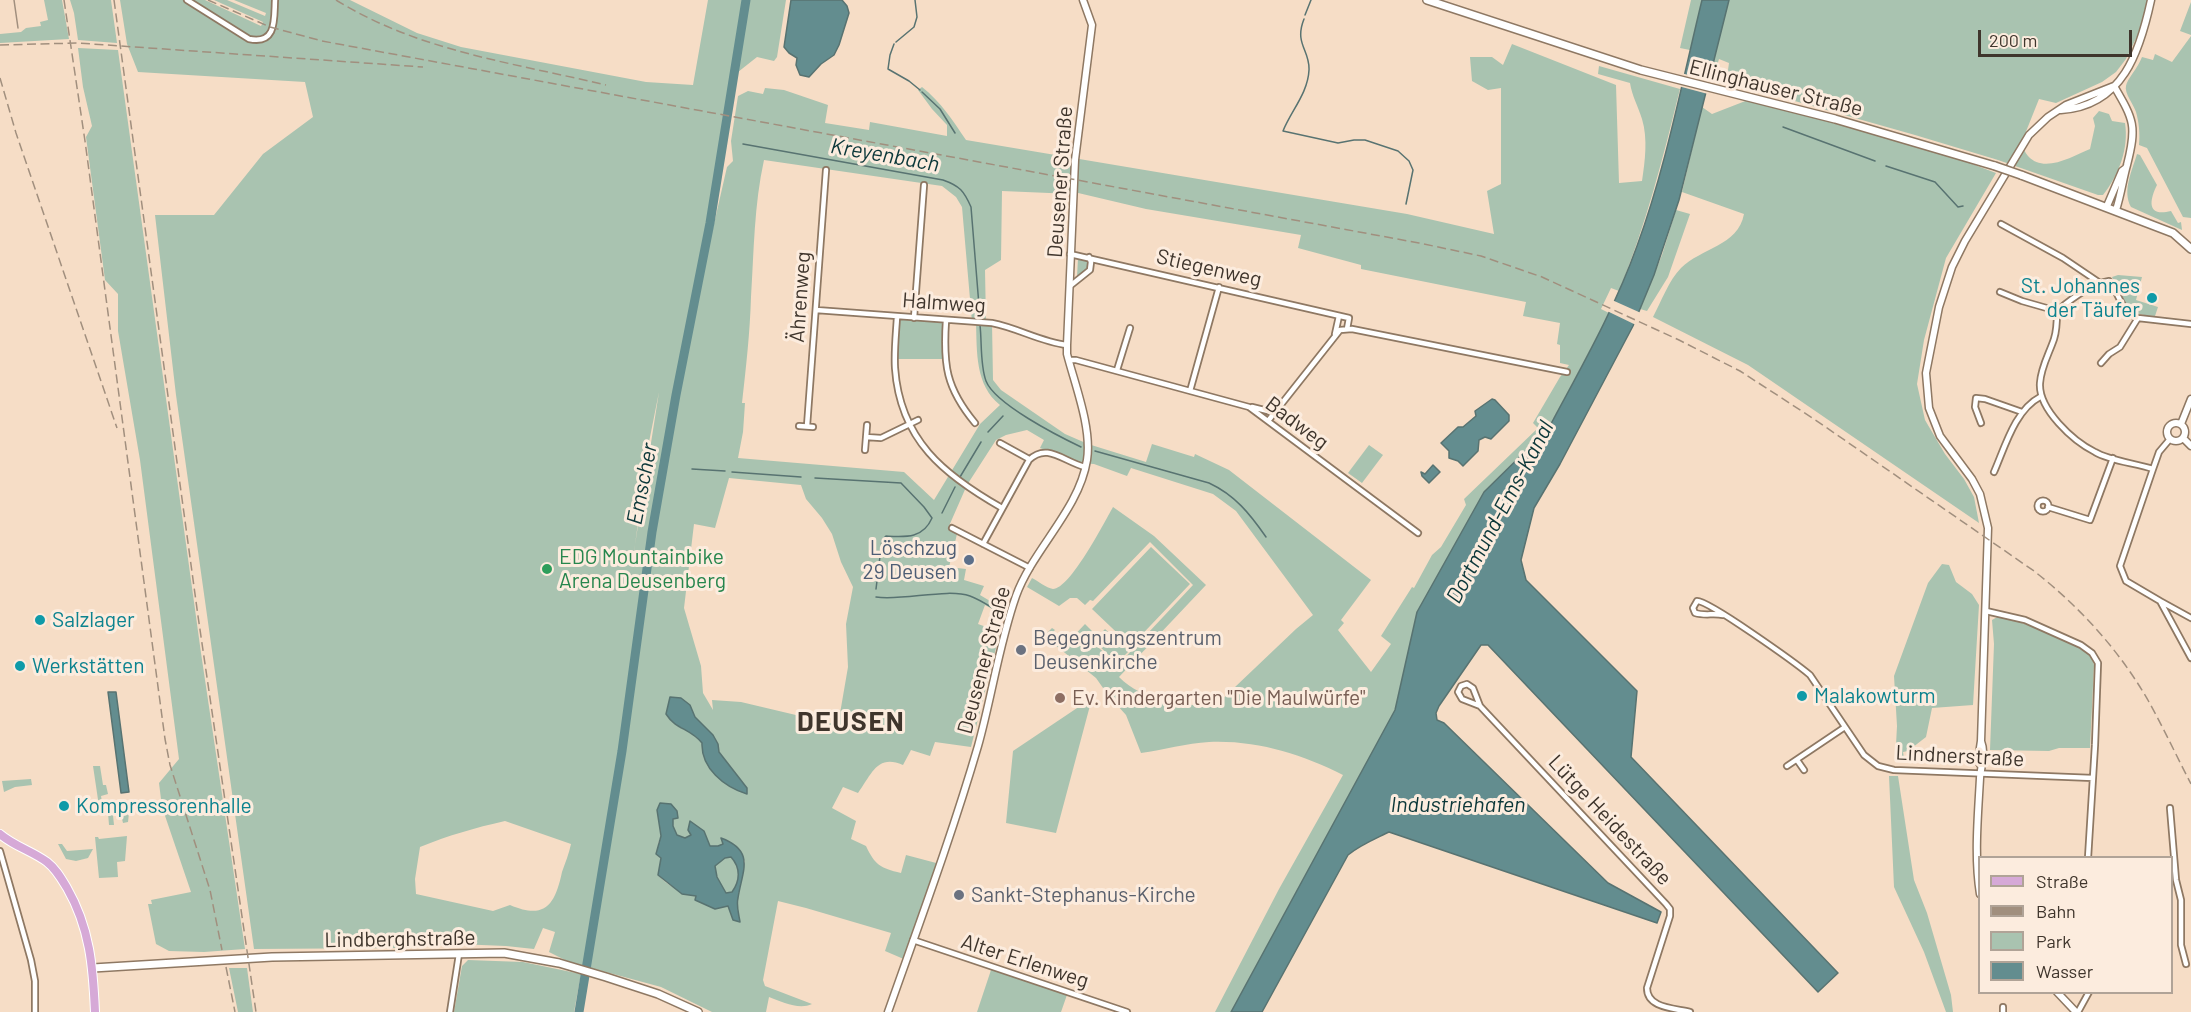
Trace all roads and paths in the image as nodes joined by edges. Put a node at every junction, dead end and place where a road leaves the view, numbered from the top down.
1 (187, 0) edge
2 (275, 0) edge
3 (1083, 0) edge
4 (1428, 0) edge
5 (2151, 0) edge
6 (2114, 86) junction
7 (2126, 168) junction
8 (826, 170) dead end
9 (924, 185) dead end
10 (2107, 206) junction
11 (2116, 210) junction
12 (2001, 224) dead end
13 (2190, 248) edge
14 (1070, 254) junction
15 (1089, 257) junction
16 (2100, 283) junction
17 (1070, 286) junction
18 (1218, 287) junction
19 (2000, 292) dead end
20 (816, 310) junction
21 (2057, 311) junction
22 (1339, 316) junction
23 (897, 317) junction
24 (914, 318) junction
25 (2138, 318) junction
26 (946, 320) junction
27 (2191, 324) edge
28 (1130, 328) dead end
29 (1347, 329) junction
30 (1335, 334) junction
31 (1067, 345) junction
32 (1069, 360) junction
33 (2101, 363) dead end
34 (1117, 370) junction
35 (1567, 372) dead end
36 (1190, 391) junction
37 (2040, 397) junction
38 (2191, 399) edge
39 (958, 400) junction
40 (952, 403) dead end
41 (1249, 407) junction
42 (1272, 412) junction
43 (2022, 412) junction
44 (918, 420) dead end
45 (1268, 421) junction
46 (975, 423) dead end
47 (1981, 423) dead end
48 (867, 424) dead end
49 (909, 424) junction
50 (2181, 424) junction
51 (799, 426) dead end
52 (866, 437) junction
53 (2183, 438) junction
54 (2170, 439) junction
55 (1000, 443) dead end
56 (2191, 446) edge
57 (865, 450) dead end
58 (2113, 458) junction
59 (1029, 459) junction
60 (1085, 467) junction
61 (2152, 469) junction
62 (1994, 472) dead end
63 (2048, 507) dead end
64 (1002, 508) junction
65 (952, 528) dead end
66 (1418, 533) dead end
67 (982, 544) junction
68 (1030, 568) junction
69 (2160, 601) junction
70 (1986, 611) junction
71 (1723, 615) junction
72 (2191, 618) edge
73 (2191, 658) edge
74 (1480, 706) junction
75 (1845, 727) junction
76 (1797, 759) junction
77 (1786, 766) dead end
78 (1804, 770) dead end
79 (1980, 770) junction
80 (2093, 778) junction
81 (2170, 808) dead end
82 (0, 834) edge
83 (0, 851) edge
84 (2088, 856) edge
85 (3, 871) edge
86 (1978, 882) edge
87 (2173, 892) edge
88 (2179, 893) junction
89 (913, 940) junction
90 (459, 954) junction
91 (2186, 964) dead end
92 (93, 968) junction
93 (2059, 994) edge
94 (2088, 994) edge
95 (35, 1012) edge
96 (95, 1012) edge
97 (450, 1012) edge
98 (698, 1012) edge
99 (888, 1012) edge
100 (1127, 1012) edge
101 (1690, 1012) edge
102 (2077, 1012) edge

1 - 2 street
3 - 14 street, Deusener Straße
4 - 10 main road, Ellinghauser Straße, bridge
5 - 6 street
6 - 7 street
6 - 70 street
7 - 10 street
7 - 11 street
8 - 20 street, Ährenweg
9 - 24 street
10 - 11 main road, Ellinghauser Straße
11 - 13 main road, Ellinghauser Straße
12 - 16 street
14 - 15 street, Stiegenweg
14 - 17 street, Deusener Straße
15 - 17 street
15 - 18 street, Stiegenweg
16 - 21 street
16 - 25 street
17 - 31 street, Deusener Straße
18 - 22 street, Stiegenweg
18 - 36 street
19 - 21 street
20 - 23 street, Halmweg
20 - 51 street, Ährenweg
21 - 37 street
22 - 29 street
22 - 30 street
23 - 24 street, Halmweg
23 - 49 street
24 - 26 street, Halmweg
25 - 27 street
25 - 33 street
26 - 31 street, Halmweg
26 - 39 street
28 - 34 street
29 - 30 street
29 - 35 street
30 - 42 street
31 - 32 street, Deusener Straße
32 - 34 street, Badweg
32 - 60 street, Deusener Straße
34 - 36 street, Badweg
36 - 41 street, Badweg
37 - 43 street
37 - 58 street
38 - 50 street
39 - 40 street
39 - 46 street
41 - 42 street
41 - 45 street, Badweg
42 - 45 street
43 - 47 street
43 - 62 street
44 - 49 street
45 - 66 street, Badweg
48 - 52 street
49 - 52 street
49 - 64 street
50 - 53 street
50 - 54 street
52 - 57 street
53 - 54 street
53 - 56 street
54 - 61 street
55 - 59 street
58 - 61 street
58 - 63 street
59 - 60 street
59 - 64 street
60 - 68 street, Deusener Straße
61 - 69 street
64 - 67 street
65 - 67 street
67 - 68 street
68 - 89 street, Deusener Straße
69 - 72 street
69 - 73 street
70 - 79 street
70 - 80 street
71 - 71 street, Lindnerstraße
71 - 75 street, Lindnerstraße
74 - 74 street, Lütge Heidestraße
74 - 101 street, Lütge Heidestraße
75 - 76 street
75 - 79 street, Lindnerstraße
76 - 77 street
76 - 78 street
79 - 80 street, Lindnerstraße
79 - 86 street
80 - 84 street
81 - 88 street
82 - 92 main road
83 - 85 street
85 - 95 street
87 - 88 street
88 - 91 street
89 - 99 street, Deusener Straße
89 - 100 street, Alter Erlenweg
90 - 92 main road, Lindberghstraße
90 - 97 street
90 - 98 main road, Lindberghstraße
92 - 96 main road
93 - 102 street
94 - 102 street

